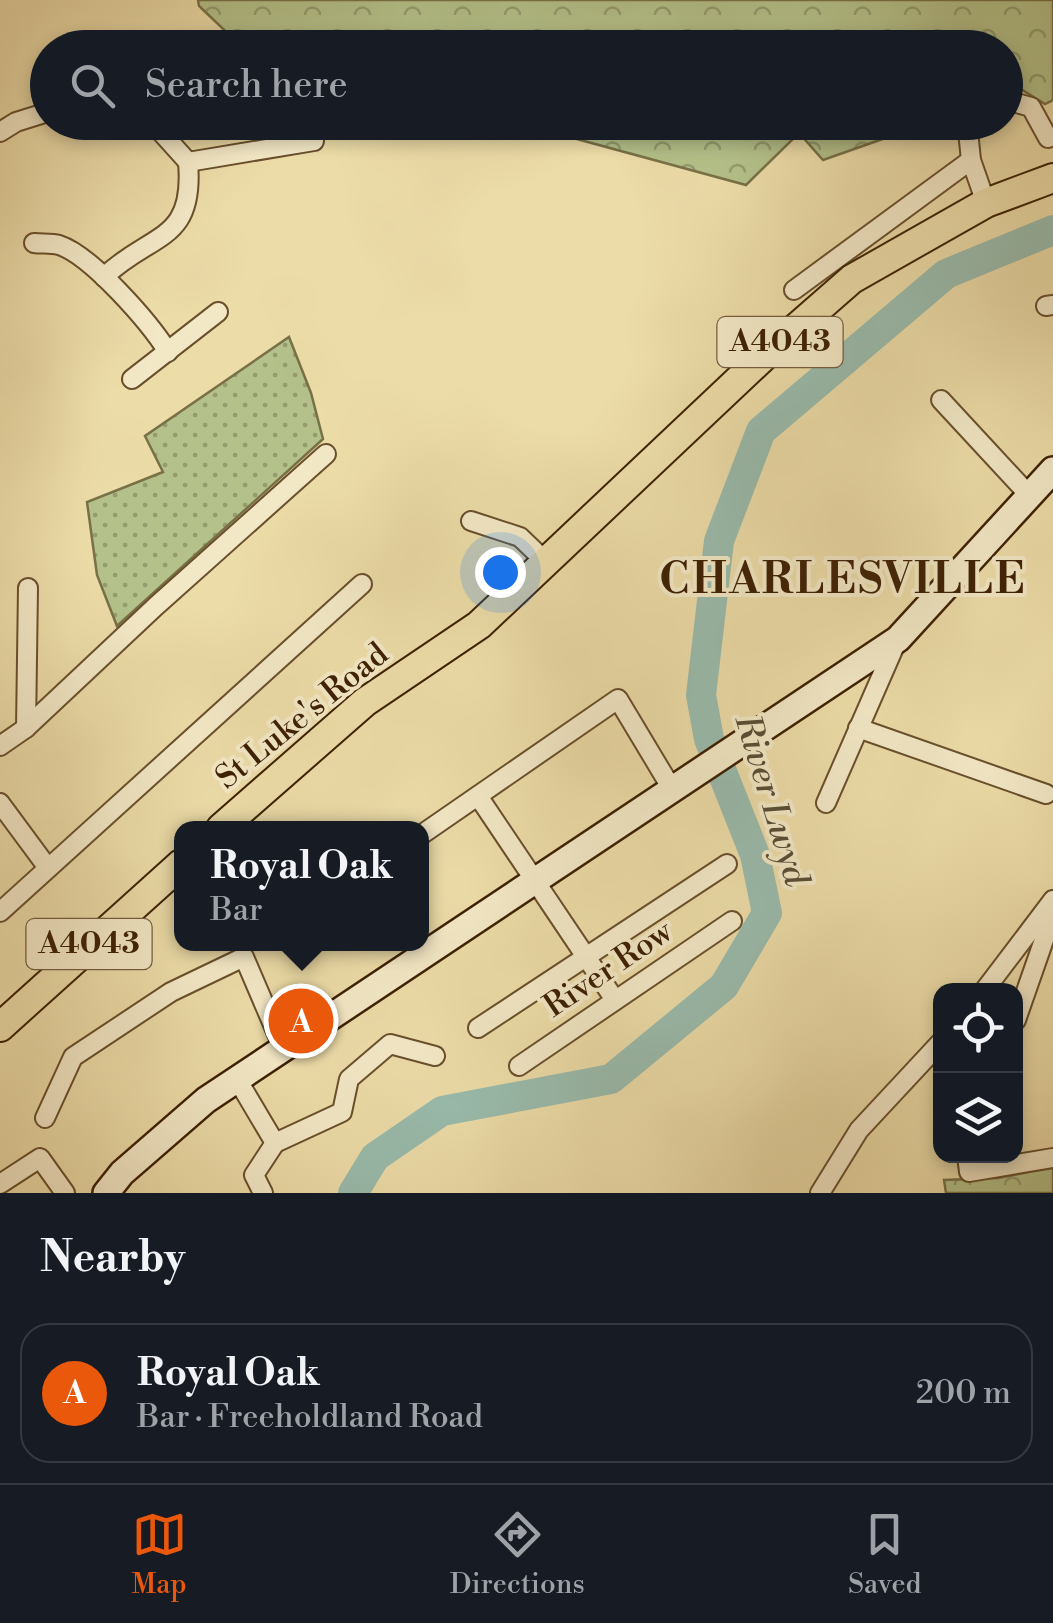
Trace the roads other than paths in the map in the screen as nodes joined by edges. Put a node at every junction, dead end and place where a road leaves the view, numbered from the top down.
1 (1023, 105) edge
2 (30, 118) edge
3 (0, 132) edge
4 (1048, 138) dead end
5 (168, 140) edge
6 (968, 140) edge
7 (314, 141) dead end
8 (970, 160) junction
9 (188, 162) junction
10 (1053, 178) edge
11 (986, 203) junction
12 (34, 243) dead end
13 (104, 277) junction
14 (794, 290) dead end
15 (218, 312) dead end
16 (168, 352) junction
17 (132, 379) dead end
18 (941, 400) dead end
19 (326, 454) dead end
20 (1053, 470) edge
21 (1029, 495) junction
22 (471, 521) dead end
23 (546, 562) junction
24 (362, 584) dead end
25 (28, 588) dead end
26 (898, 639) junction
27 (26, 728) junction
28 (858, 728) junction
29 (0, 746) edge
30 (672, 789) junction
31 (1046, 794) dead end
32 (478, 796) junction
33 (0, 803) edge
34 (826, 803) dead end
35 (229, 821) edge
36 (429, 830) edge
37 (727, 864) dead end
38 (48, 868) junction
39 (174, 870) edge
40 (533, 882) junction
41 (1053, 900) edge
42 (0, 912) edge
43 (1053, 914) edge
44 (732, 921) dead end
45 (584, 956) junction
46 (989, 983) edge
47 (615, 1000) junction
48 (1023, 1000) edge
49 (0, 1027) edge
50 (478, 1028) dead end
51 (283, 1048) junction
52 (933, 1051) edge
53 (435, 1056) dead end
54 (519, 1066) dead end
55 (237, 1079) junction
56 (45, 1118) dead end
57 (275, 1143) junction
58 (1053, 1158) edge
59 (968, 1163) edge
60 (1023, 1163) edge
61 (1023, 1163) edge
62 (0, 1184) edge
63 (65, 1193) edge
64 (106, 1193) edge
65 (263, 1193) edge
66 (820, 1193) edge

1 - 4 street
2 - 3 street
5 - 9 street
6 - 8 street
7 - 9 street
8 - 11 street
8 - 14 street
9 - 13 street
10 - 11 main road, A4043
11 - 23 main road, A4043
12 - 13 street
13 - 16 street
15 - 16 street
16 - 17 street
18 - 21 street
19 - 27 street
20 - 21 main road
21 - 26 main road
22 - 23 street
23 - 35 main road, St Luke's Road / A4043
24 - 38 street
25 - 27 street
26 - 28 street
26 - 30 main road
27 - 29 street
28 - 31 street
28 - 34 street
30 - 32 street
30 - 40 main road
32 - 36 street
32 - 40 street
33 - 38 street
37 - 45 street
38 - 42 street
39 - 49 main road, A4043
40 - 45 street
40 - 51 main road
41 - 46 street
43 - 48 street
44 - 47 street, River Row
45 - 47 street
45 - 50 street
47 - 54 street, River Row
51 - 55 main road
51 - 56 street
52 - 66 street
53 - 57 street
55 - 57 street
55 - 64 main road
57 - 65 street
58 - 61 street
59 - 60 street
62 - 63 street

